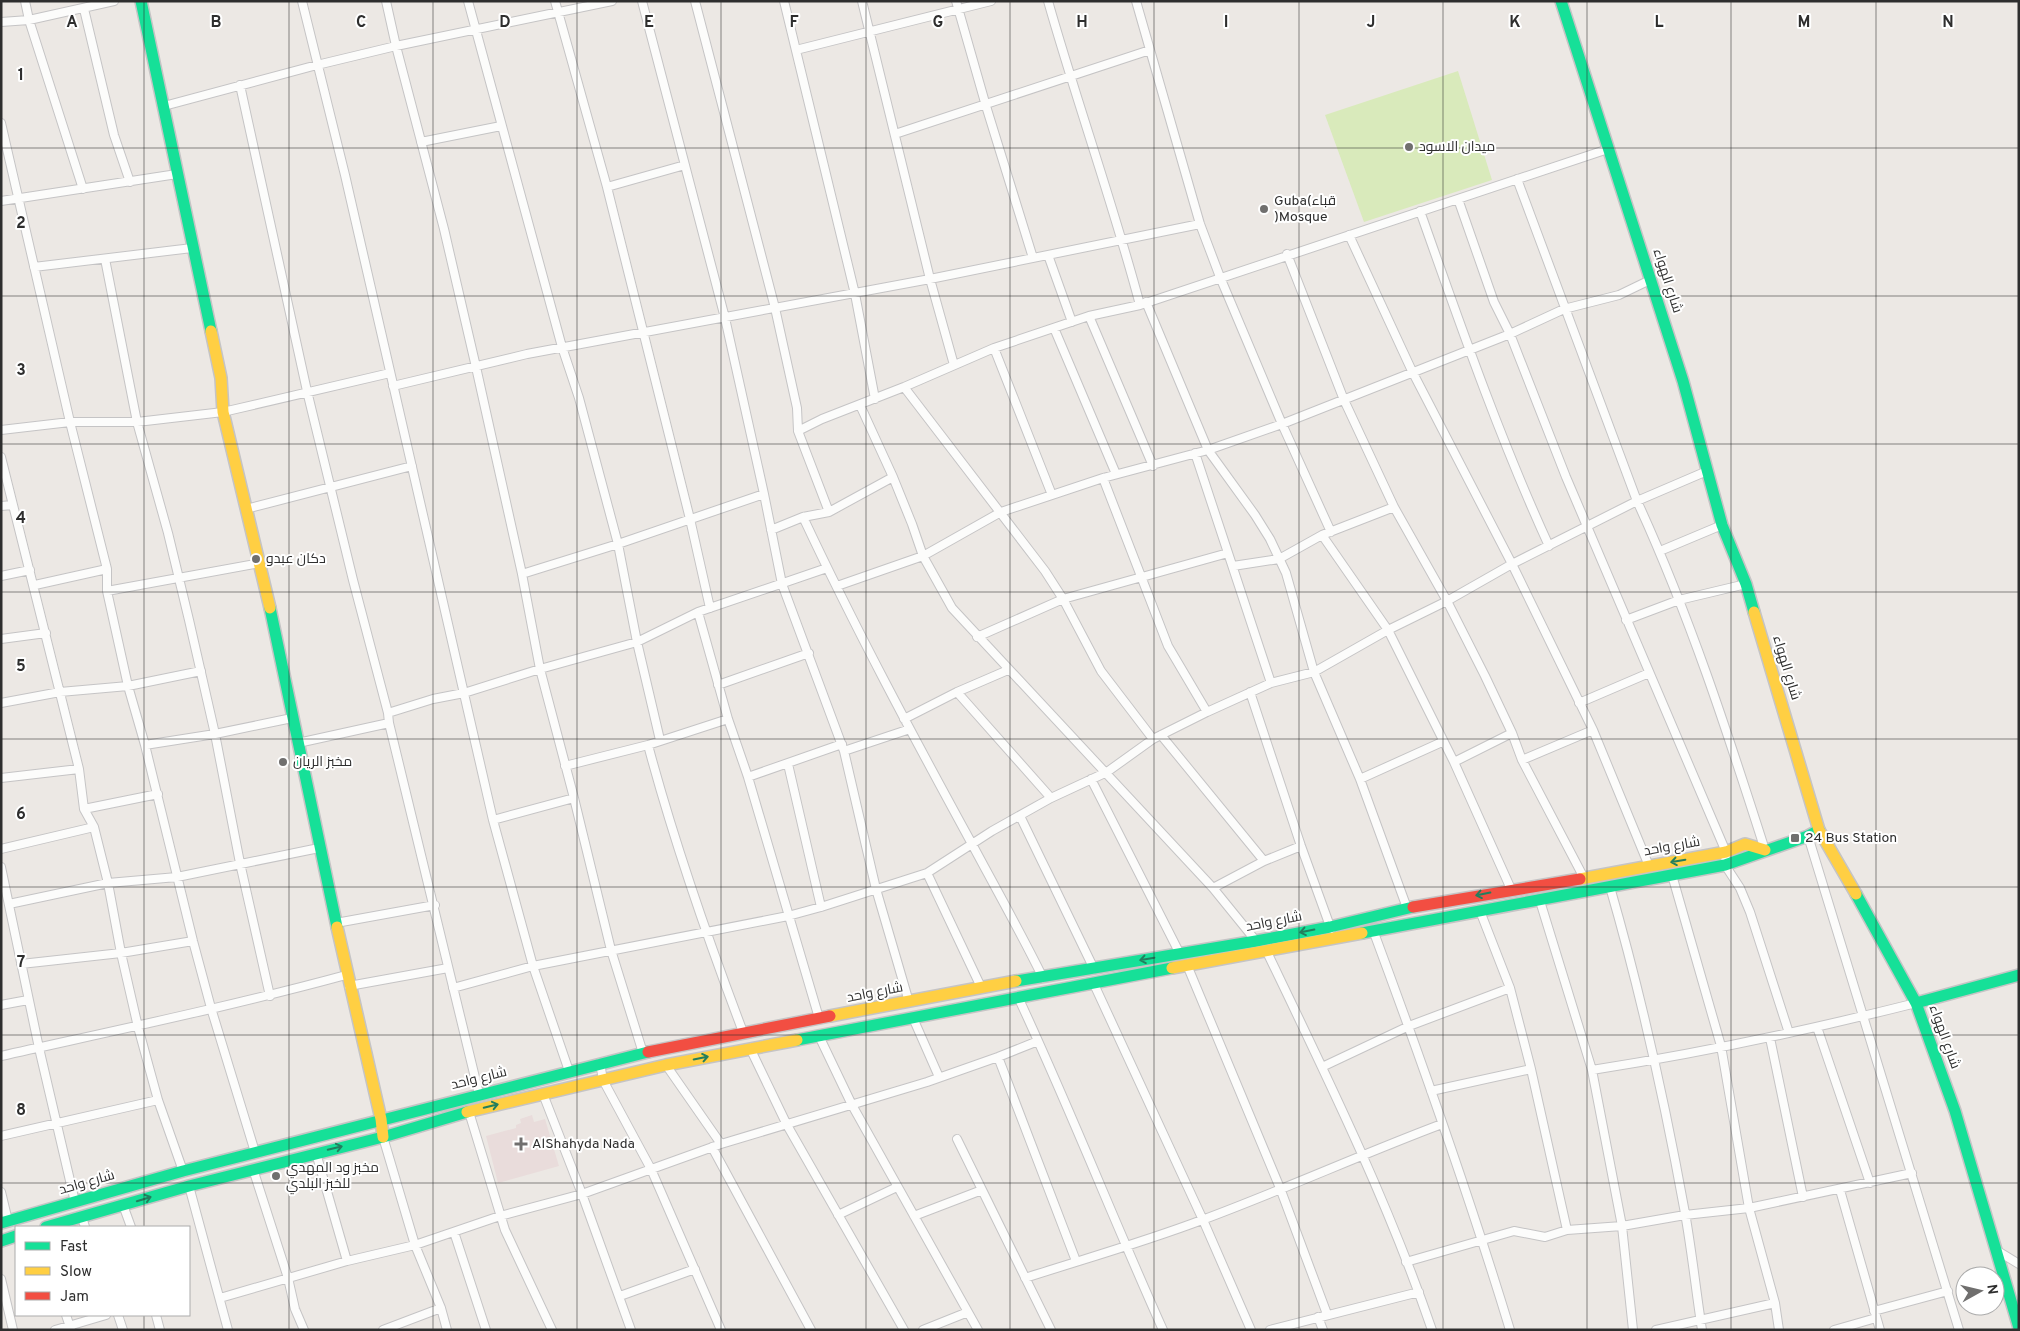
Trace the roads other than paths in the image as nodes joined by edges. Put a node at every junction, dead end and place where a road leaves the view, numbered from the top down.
1 (25, 1) edge
2 (114, 1) edge
3 (141, 1) edge
4 (302, 1) edge
5 (386, 1) edge
6 (468, 1) edge
7 (555, 1) edge
8 (612, 1) edge
9 (642, 1) edge
10 (695, 1) edge
11 (784, 1) edge
12 (862, 1) edge
13 (956, 1) edge
14 (990, 1) edge
15 (1048, 1) edge
16 (1136, 1) edge
17 (1561, 1) edge
18 (84, 9) junction
19 (958, 10) junction
20 (558, 12) junction
21 (29, 20) junction
22 (1, 22) edge
23 (475, 31) junction
24 (869, 32) junction
25 (396, 46) junction
26 (796, 50) junction
27 (1150, 50) junction
28 (317, 65) junction
29 (1070, 77) junction
30 (240, 85) junction
31 (164, 106) junction
32 (986, 106) junction
33 (1, 123) edge
34 (501, 126) junction
35 (895, 134) junction
36 (421, 142) junction
37 (4, 149) edge
38 (1608, 149) junction
39 (685, 165) junction
40 (177, 174) junction
41 (1517, 179) junction
42 (130, 182) junction
43 (607, 187) junction
44 (83, 189) junction
45 (18, 199) junction
46 (1458, 199) junction
47 (1, 201) edge
48 (1420, 211) junction
49 (1200, 224) junction
50 (1349, 235) junction
51 (1122, 239) junction
52 (192, 248) junction
53 (1287, 254) junction
54 (1048, 255) junction
55 (1033, 258) junction
56 (106, 259) junction
57 (34, 267) junction
58 (1220, 277) junction
59 (930, 279) junction
60 (1650, 280) junction
61 (855, 294) junction
62 (1143, 303) junction
63 (776, 308) junction
64 (1564, 308) junction
65 (1089, 316) junction
66 (724, 318) junction
67 (1072, 322) junction
68 (1054, 328) junction
69 (644, 332) junction
70 (1510, 334) junction
71 (562, 347) junction
72 (994, 348) junction
73 (1469, 348) junction
74 (954, 365) junction
75 (476, 367) junction
76 (1412, 371) junction
77 (390, 373) junction
78 (393, 386) junction
79 (904, 387) junction
80 (307, 391) junction
81 (875, 399) junction
82 (1344, 400) junction
83 (860, 405) junction
84 (223, 412) junction
85 (70, 422) junction
86 (137, 422) junction
87 (1282, 424) junction
88 (1, 430) edge
89 (798, 431) junction
90 (1208, 450) junction
91 (1194, 453) junction
92 (1, 457) edge
93 (412, 466) junction
94 (1153, 466) junction
95 (1708, 471) junction
96 (1116, 474) junction
97 (893, 477) junction
98 (1103, 478) junction
99 (331, 488) junction
100 (764, 494) junction
101 (1052, 495) junction
102 (1638, 500) junction
103 (13, 505) junction
104 (1, 506) edge
105 (1394, 508) junction
106 (246, 509) junction
107 (830, 512) junction
108 (1001, 512) junction
109 (803, 517) junction
110 (690, 519) junction
111 (1722, 525) junction
112 (1588, 527) junction
113 (770, 530) junction
114 (1331, 532) junction
115 (1322, 535) junction
116 (618, 544) junction
117 (1549, 546) junction
118 (1660, 551) junction
119 (1228, 553) junction
120 (922, 556) junction
121 (1279, 559) junction
122 (260, 563) junction
123 (1512, 564) junction
124 (1233, 566) junction
125 (827, 568) junction
126 (107, 569) junction
127 (30, 570) junction
128 (522, 574) junction
129 (1, 576) edge
130 (1142, 576) junction
131 (178, 578) junction
132 (782, 584) junction
133 (1746, 584) junction
134 (35, 585) junction
135 (837, 586) junction
136 (107, 591) junction
137 (1063, 599) junction
138 (1680, 600) junction
139 (1447, 601) junction
140 (710, 608) junction
141 (698, 612) junction
142 (1626, 620) junction
143 (1388, 630) junction
144 (46, 634) junction
145 (978, 637) junction
146 (1, 639) edge
147 (637, 642) junction
148 (809, 653) junction
149 (540, 669) junction
150 (1008, 670) junction
151 (201, 671) junction
152 (1314, 672) junction
153 (1649, 672) junction
154 (1271, 683) junction
155 (718, 685) junction
156 (128, 686) junction
157 (60, 692) junction
158 (957, 692) junction
159 (1250, 692) junction
160 (464, 693) junction
161 (1, 702) edge
162 (1579, 704) junction
163 (1207, 712) junction
164 (388, 713) junction
165 (292, 718) junction
166 (728, 719) junction
167 (904, 719) junction
168 (389, 723) junction
169 (910, 728) junction
170 (1593, 730) junction
171 (1512, 732) junction
172 (215, 734) junction
173 (1161, 735) junction
174 (1153, 739) junction
175 (660, 740) junction
176 (1442, 742) junction
177 (298, 743) junction
178 (648, 744) junction
179 (145, 745) junction
180 (843, 748) junction
181 (1522, 760) junction
182 (1454, 762) junction
183 (788, 764) junction
184 (565, 766) junction
185 (79, 769) junction
186 (1106, 772) junction
187 (748, 777) junction
188 (1, 778) edge
189 (1360, 778) junction
190 (1091, 780) junction
191 (158, 794) junction
192 (574, 798) junction
193 (1050, 798) junction
194 (84, 809) junction
195 (1020, 816) junction
196 (493, 820) junction
197 (94, 827) junction
198 (1819, 830) junction
199 (1808, 836) junction
200 (972, 845) junction
201 (1301, 846) junction
202 (319, 848) junction
203 (1, 849) edge
204 (1765, 850) junction
205 (1726, 852) junction
206 (1264, 861) junction
207 (240, 863) junction
208 (1725, 865) junction
209 (1649, 866) junction
210 (1, 867) edge
211 (927, 873) junction
212 (1672, 875) junction
213 (177, 877) junction
214 (1584, 878) junction
215 (108, 883) junction
216 (1610, 887) junction
217 (1213, 888) junction
218 (876, 889) junction
219 (1511, 889) junction
220 (1540, 901) junction
221 (9, 904) junction
222 (435, 905) junction
223 (821, 907) junction
224 (1407, 908) junction
225 (1480, 911) junction
226 (788, 916) junction
227 (336, 923) junction
228 (1373, 930) junction
229 (704, 931) junction
230 (1331, 932) junction
231 (193, 941) junction
232 (1256, 941) junction
233 (611, 950) junction
234 (1266, 950) junction
235 (120, 953) junction
236 (1180, 954) junction
237 (21, 964) junction
238 (1187, 965) junction
239 (533, 966) junction
240 (448, 968) junction
241 (1094, 969) junction
242 (2019, 975) edge
243 (1043, 978) junction
244 (348, 981) junction
245 (1093, 982) junction
246 (981, 987) junction
247 (453, 988) junction
248 (1510, 988) junction
249 (950, 993) junction
250 (270, 996) junction
251 (1018, 997) junction
252 (28, 1000) junction
253 (909, 1002) junction
254 (1916, 1003) junction
255 (1, 1005) edge
256 (211, 1008) junction
257 (951, 1011) junction
258 (1864, 1016) junction
259 (819, 1018) junction
260 (913, 1018) junction
261 (1409, 1026) junction
262 (138, 1027) junction
263 (1817, 1027) junction
264 (743, 1032) junction
265 (1789, 1033) junction
266 (819, 1036) junction
267 (1770, 1038) junction
268 (1038, 1041) junction
269 (1721, 1046) junction
270 (39, 1048) junction
271 (750, 1048) junction
272 (643, 1053) junction
273 (1, 1056) edge
274 (998, 1057) junction
275 (1655, 1060) junction
276 (600, 1064) junction
277 (666, 1065) junction
278 (1322, 1067) junction
279 (1531, 1068) junction
280 (1592, 1070) junction
281 (570, 1071) junction
282 (939, 1078) junction
283 (603, 1080) junction
284 (1431, 1091) junction
285 (479, 1094) junction
286 (543, 1094) junction
287 (158, 1100) junction
288 (852, 1105) junction
289 (469, 1112) junction
290 (381, 1119) junction
291 (56, 1122) junction
292 (1442, 1124) junction
293 (787, 1125) junction
294 (1, 1136) edge
295 (383, 1137) junction
296 (957, 1139) dead end
297 (722, 1144) junction
298 (712, 1147) junction
299 (255, 1152) junction
300 (316, 1153) junction
301 (1361, 1154) junction
302 (253, 1169) junction
303 (651, 1169) junction
304 (183, 1171) junction
305 (1912, 1173) junction
306 (1870, 1183) junction
307 (189, 1186) junction
308 (897, 1188) junction
309 (1280, 1188) junction
310 (982, 1190) junction
311 (1840, 1190) junction
312 (1, 1192) edge
313 (582, 1194) junction
314 (1803, 1197) junction
315 (75, 1202) junction
316 (123, 1205) junction
317 (1750, 1208) junction
318 (838, 1215) junction
319 (1685, 1215) junction
320 (500, 1216) junction
321 (914, 1216) junction
322 (1203, 1220) junction
323 (5, 1222) edge
324 (83, 1222) edge
325 (53, 1226) edge
326 (131, 1226) edge
327 (1622, 1226) junction
328 (1567, 1230) junction
329 (454, 1232) junction
330 (15, 1236) edge
331 (1483, 1240) junction
332 (1, 1241) edge
333 (415, 1245) junction
334 (1126, 1247) junction
335 (1996, 1250) junction
336 (346, 1261) junction
337 (1076, 1261) junction
338 (1406, 1262) junction
339 (2019, 1264) edge
340 (694, 1269) junction
341 (288, 1278) junction
342 (1025, 1278) junction
343 (1, 1280) edge
344 (1948, 1291) junction
345 (1419, 1292) junction
346 (620, 1296) junction
347 (220, 1298) junction
348 (1776, 1303) junction
349 (441, 1308) junction
350 (968, 1312) junction
351 (1328, 1314) junction
352 (1875, 1315) junction
353 (103, 1316) edge
354 (118, 1316) edge
355 (156, 1316) edge
356 (1318, 1317) junction
357 (1700, 1319) junction
358 (70, 1327) edge
359 (2019, 1328) edge
360 (13, 1330) edge
361 (55, 1330) edge
362 (123, 1330) edge
363 (160, 1330) edge
364 (228, 1330) edge
365 (304, 1330) edge
366 (384, 1330) edge
367 (446, 1330) edge
368 (486, 1330) edge
369 (552, 1330) edge
370 (631, 1330) edge
371 (721, 1330) edge
372 (811, 1330) edge
373 (904, 1330) edge
374 (923, 1330) edge
375 (978, 1330) edge
376 (1051, 1330) edge
377 (1163, 1330) edge
378 (1250, 1330) edge
379 (1270, 1330) edge
380 (1323, 1330) edge
381 (1432, 1330) edge
382 (1510, 1330) edge
383 (1633, 1330) edge
384 (1656, 1330) edge
385 (1702, 1330) edge
386 (1779, 1330) edge
387 (1834, 1330) edge
388 (1880, 1330) edge
389 (1960, 1330) edge

1 - 21 street
2 - 18 street
3 - 31 street
4 - 28 street
5 - 25 street
6 - 23 street
7 - 20 street
8 - 20 street
9 - 39 street
10 - 63 street
11 - 26 street
12 - 24 street
13 - 19 street
14 - 19 street
15 - 29 street
16 - 27 street
17 - 38 street, شارع الهواء
18 - 21 street
18 - 42 street
19 - 24 street
19 - 32 street
20 - 23 street
20 - 43 street
21 - 22 street
21 - 44 street
23 - 25 street
23 - 34 street
24 - 26 street
24 - 35 street
25 - 28 street
25 - 36 street
26 - 61 street
27 - 29 street
27 - 49 street
28 - 30 street
28 - 77 street
29 - 32 street
29 - 51 street
30 - 31 street
30 - 80 street
31 - 40 street
32 - 35 street
32 - 55 street
33 - 37 street
34 - 36 street
34 - 71 street
35 - 59 street
36 - 75 street
37 - 45 street
38 - 41 street
38 - 60 street, شارع الهواء
39 - 43 street
39 - 66 street
40 - 42 street
40 - 52 street
41 - 46 street
41 - 64 street
42 - 44 street
43 - 69 street
44 - 45 street
45 - 47 street
45 - 57 street
46 - 48 street
46 - 70 street
48 - 50 street
48 - 73 street
49 - 51 street
49 - 58 street
50 - 53 street
50 - 76 street
51 - 54 street
51 - 62 street
52 - 56 street
52 - 84 street
53 - 58 street
53 - 82 street
54 - 55 street
54 - 67 street
55 - 59 street
56 - 57 street
56 - 86 street
57 - 85 street
58 - 62 street
58 - 87 street
59 - 61 street
59 - 74 street
60 - 64 street
60 - 95 street, شارع الهواء
61 - 63 street
61 - 81 street
62 - 65 street
62 - 90 street
63 - 66 street
63 - 89 street
64 - 70 street
64 - 102 street
65 - 67 street
65 - 94 street
66 - 69 street
66 - 100 street
67 - 68 street
68 - 72 street
68 - 96 street
69 - 71 street
69 - 110 street
70 - 73 street
70 - 112 street
71 - 75 street
71 - 116 street
72 - 74 street
72 - 101 street
73 - 76 street
73 - 117 street
74 - 79 street
75 - 78 street
75 - 128 street
76 - 82 street
76 - 123 street
77 - 78 street
77 - 80 street
78 - 93 street
79 - 81 street
79 - 108 street
80 - 84 street
80 - 99 street
81 - 83 street
82 - 87 street
82 - 105 street
83 - 89 street
83 - 97 street
84 - 86 street
84 - 106 street
85 - 86 street
85 - 88 street
85 - 126 street
86 - 131 street
87 - 90 street
87 - 114 street
89 - 107 street
90 - 91 street
90 - 121 street
91 - 94 street
91 - 119 street
92 - 103 street
93 - 99 street
93 - 160 street
94 - 96 street
95 - 102 street
95 - 111 street, شارع الهواء
96 - 98 street
97 - 107 street
97 - 120 street
98 - 101 street
98 - 130 street
99 - 106 street
99 - 164 street
100 - 110 street
100 - 113 street
101 - 108 street
102 - 112 street
102 - 118 street
103 - 104 street
103 - 127 street
105 - 114 street
105 - 139 street
106 - 122 street
107 - 109 street
108 - 120 street
108 - 137 street
109 - 113 street
109 - 125 street
110 - 116 street
110 - 140 street
111 - 118 street
111 - 133 street, شارع الهواء
112 - 117 street
112 - 142 street
113 - 132 street
114 - 115 street
115 - 121 street
115 - 143 street
116 - 128 street
116 - 147 street
117 - 123 street
118 - 138 street
119 - 124 street
119 - 130 street
120 - 135 street
120 - 145 street
121 - 124 street
121 - 152 street
122 - 131 street
122 - 165 street
123 - 139 street
123 - 162 street
124 - 154 street
125 - 132 street
125 - 135 street
126 - 134 street
126 - 136 street
127 - 129 street
127 - 134 street
128 - 149 street
130 - 137 street
130 - 163 street
131 - 136 street
131 - 151 street
132 - 140 street
132 - 148 street
133 - 138 street
133 - 198 street, شارع الهواء
134 - 144 street
135 - 167 street
136 - 156 street
137 - 145 street
137 - 174 street
138 - 142 street
138 - 204 street
139 - 143 street
139 - 171 street
140 - 141 street
141 - 147 street
141 - 155 street
142 - 153 street
143 - 152 street
143 - 176 street
144 - 146 street
144 - 157 street
145 - 150 street
147 - 149 street
147 - 175 street
148 - 155 street
148 - 180 street
149 - 160 street
149 - 184 street
150 - 158 street
150 - 186 street
151 - 156 street
151 - 172 street
152 - 154 street
152 - 189 street
153 - 162 street
153 - 205 street
154 - 159 street
155 - 166 street
156 - 157 street
156 - 179 street
157 - 161 street
157 - 185 street
158 - 167 street
158 - 193 street
159 - 163 street
159 - 201 street
160 - 164 street
160 - 196 street
162 - 170 street
163 - 173 street
164 - 168 street
165 - 172 street
165 - 177 street
166 - 175 street
166 - 187 street
167 - 169 street
168 - 177 street
168 - 222 street
169 - 180 street
169 - 200 street
170 - 181 street
170 - 209 street
171 - 181 street
171 - 182 street
172 - 179 street
172 - 207 street
173 - 174 street
173 - 206 street
174 - 186 street
175 - 178 street
176 - 182 street
176 - 189 street
177 - 202 street
178 - 184 street
178 - 229 street
179 - 191 street
180 - 183 street
180 - 218 street
181 - 214 street
182 - 219 street
183 - 187 street
183 - 223 street
184 - 192 street
185 - 188 street
185 - 194 street
186 - 190 street
186 - 217 street
187 - 226 street
189 - 224 street
190 - 193 street
190 - 236 street
191 - 194 street
191 - 213 street
192 - 196 street
192 - 233 street
193 - 195 street
194 - 197 street
195 - 200 street
195 - 241 street
196 - 239 street
197 - 203 street
197 - 215 street
198 - 199 street, شارع واحد
198 - 254 street, شارع الهواء
199 - 204 street, شارع واحد
199 - 258 street
200 - 211 street
200 - 243 street
201 - 206 street
201 - 230 street
202 - 207 street
202 - 227 street
204 - 205 street, شارع واحد
204 - 208 street, شارع واحد
205 - 208 street
205 -> 209 street, شارع واحد
206 - 217 street
207 - 213 street
207 - 250 street
208 - 212 street, شارع واحد
208 - 265 street
209 - 214 street, شارع واحد
210 - 221 street
211 - 218 street
211 - 246 street
212 - 216 street, شارع واحد
212 - 269 street
213 - 215 street
213 - 231 street
214 - 219 street, شارع واحد
215 - 221 street
215 - 235 street
216 - 220 street, شارع واحد
216 - 275 street
217 - 232 street
218 - 223 street
218 - 253 street
219 -> 224 street, شارع واحد
220 - 225 street, شارع واحد
220 - 280 street
221 - 237 street
222 - 227 street
222 - 240 street
223 - 226 street
224 - 230 street, شارع واحد
225 - 228 street, شارع واحد
225 - 248 street
226 - 229 street
226 - 259 street
227 - 244 street
228 - 230 street, شارع واحد
228 - 261 street
229 - 233 street
229 - 264 street
230 -> 232 street, شارع واحد
230 - 234 street, شارع واحد
231 - 235 street
231 - 256 street
232 - 236 street, شارع واحد
233 - 239 street
233 - 272 street
234 - 238 street, شارع واحد
234 - 278 street
235 - 237 street
235 - 262 street
236 -> 241 street, شارع واحد
237 - 252 street
238 - 245 street, شارع واحد
238 - 309 street
239 - 247 street
239 - 281 street
240 - 244 street
240 - 247 street
241 - 243 street, شارع واحد
242 - 254 street
243 - 246 street, شارع واحد
244 - 250 street
244 - 290 street
245 - 251 street, شارع واحد
245 - 322 street
246 - 249 street, شارع واحد
247 - 285 street
248 - 261 street
248 - 279 street
249 - 253 street, شارع واحد
249 - 257 street
250 - 256 street
251 - 257 street, شارع واحد
251 - 268 street
252 - 255 street
252 - 270 street
253 - 259 street, شارع واحد
254 - 258 street
254 - 335 street, شارع الهواء
256 - 262 street
256 - 299 street
257 - 260 street, شارع واحد
258 - 263 street
258 - 305 street
259 - 264 street, شارع واحد
260 - 266 street, شارع واحد
260 - 282 street
261 - 278 street
261 - 284 street
262 - 270 street
262 - 287 street
263 - 265 street
263 - 306 street
264 - 272 street, شارع واحد
265 - 267 street
266 - 271 street, شارع واحد
266 - 288 street
267 - 269 street
267 - 314 street
268 - 274 street
268 - 334 street
269 - 275 street
269 - 317 street
270 - 273 street
270 - 291 street
277 -> 271 street, شارع واحد
271 - 293 street
272 - 276 street, شارع واحد
274 - 282 street
274 - 337 street
275 - 280 street
275 - 319 street
276 - 281 street, شارع واحد
276 - 283 street
277 - 283 street, شارع واحد
277 - 297 street
278 - 301 street
279 - 284 street
279 - 328 street
280 - 327 street
281 - 285 street, شارع واحد
282 - 288 street
283 - 286 street, شارع واحد
283 - 303 street
284 - 292 street
285 - 290 street, شارع واحد
289 -> 286 street, شارع واحد
286 - 313 street
287 - 291 street
287 - 304 street
288 - 293 street
288 - 308 street
289 - 295 street, شارع واحد
289 - 320 street
290 - 295 street
290 - 299 street, شارع واحد
291 - 294 street
291 - 315 street
292 - 301 street
292 - 331 street
293 - 297 street
293 - 318 street
300 -> 295 street, شارع واحد
295 - 333 street
296 - 310 street
297 - 298 street
298 - 303 street
298 - 372 street
299 - 304 street, شارع واحد
300 - 302 street, شارع واحد
300 - 336 street
301 - 309 street
301 - 338 street
302 - 307 street, شارع واحد
302 - 341 street
303 - 313 street
303 - 340 street
304 - 315 street, شارع واحد
305 - 306 street
305 - 344 street
306 - 311 street
316 -> 307 street, شارع واحد
307 - 347 street
308 - 318 street
308 - 321 street
309 - 322 street
309 - 351 street
310 - 321 street
310 - 342 street
311 - 314 street
311 - 352 street
312 - 323 street
313 - 320 street
313 - 346 street
314 - 317 street
315 - 323 street, شارع واحد
316 - 324 street, شارع واحد
316 - 326 street
317 - 319 street
317 - 348 street
318 - 373 street
319 - 327 street
319 - 357 street
320 - 329 street
320 - 369 street
321 - 350 street
322 - 334 street
322 - 378 street
324 - 325 street, شارع واحد
327 - 328 street
327 - 383 street
328 - 331 street
329 - 333 street
329 - 368 street
330 - 332 street
331 - 338 street
331 - 382 street
333 - 336 street
333 - 349 street
334 - 337 street
334 - 377 street
335 - 339 street
335 - 359 street, شارع الهواء
336 - 341 street
337 - 342 street
338 - 345 street
340 - 346 street
340 - 371 street
341 - 347 street
341 - 365 street
342 - 376 street
343 - 360 street
344 - 352 street
344 - 389 street
345 - 351 street
345 - 381 street
346 - 370 street
347 - 364 street
348 - 357 street
348 - 386 street
349 - 366 street
349 - 367 street
350 - 374 street
350 - 375 street
351 - 356 street
352 - 387 street
352 - 388 street
353 - 358 street
354 - 362 street
355 - 363 street
356 - 379 street
356 - 380 street
357 - 384 street
357 - 385 street
358 - 361 street

